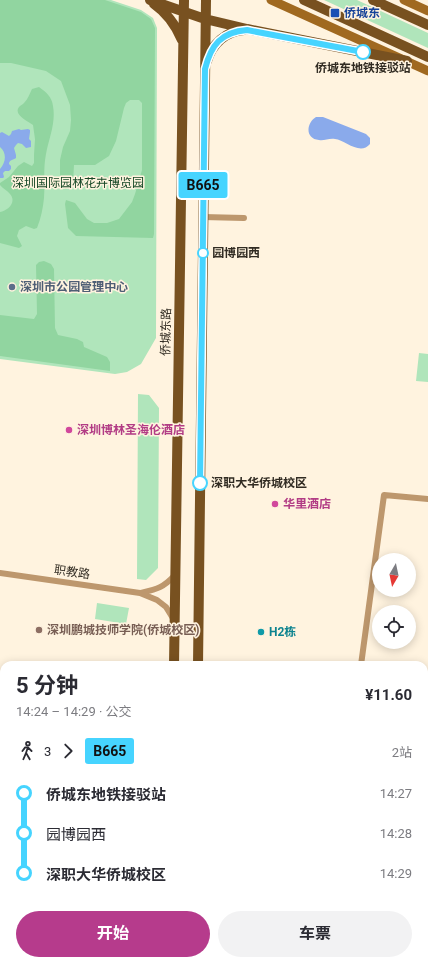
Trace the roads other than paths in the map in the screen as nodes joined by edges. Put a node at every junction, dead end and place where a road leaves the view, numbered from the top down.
1 (149, 0) edge
2 (184, 0) edge
3 (206, 0) edge
4 (271, 0) edge
5 (304, 0) edge
6 (373, 0) edge
7 (404, 0) edge
8 (428, 11) edge
9 (184, 12) junction
10 (205, 19) junction
11 (428, 25) edge
12 (247, 30) junction
13 (184, 45) junction
14 (428, 57) edge
15 (407, 62) junction
16 (205, 69) junction
17 (428, 71) edge
18 (203, 217) junction
19 (244, 218) dead end
20 (428, 499) edge
21 (0, 573) edge
22 (175, 574) junction
23 (140, 593) junction
24 (175, 621) junction
25 (174, 661) edge
26 (198, 661) edge
27 (361, 661) edge

1 - 9 main road
1 - 13 main road
2 - 9 main road, 侨城东路
3 - 10 main road
4 - 15 main road
5 - 14 main road
6 - 11 main road
7 - 8 main road
9 - 10 main road
9 - 13 main road, 侨城东路
10 - 12 main road
10 - 16 main road
12 - 15 main road
12 - 16 main road
13 - 22 main road, 侨城东路
15 - 17 main road
16 - 18 main road
18 - 19 street
18 - 26 main road
20 - 27 street
21 - 23 street, 职教路
22 - 23 street, 职教路
22 - 24 main road, 侨城东路
23 - 24 street, 职教路
24 - 25 main road, 侨城东路

